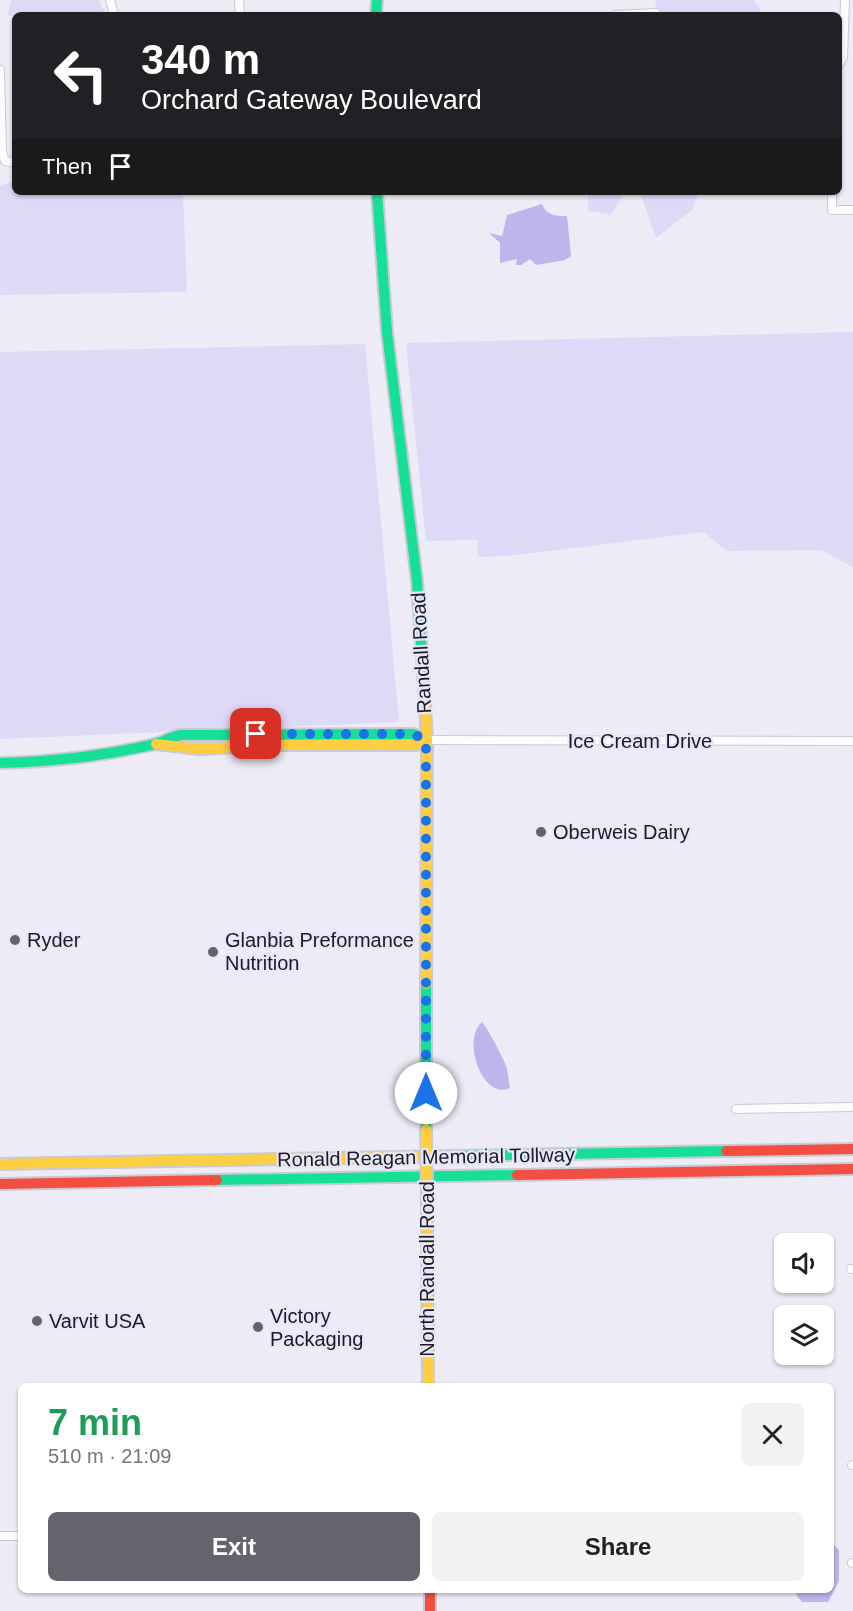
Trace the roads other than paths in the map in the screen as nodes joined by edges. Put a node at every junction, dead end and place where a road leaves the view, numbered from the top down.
1 (845, 0) edge
2 (842, 59) edge
3 (0, 70) edge
4 (12, 162) edge
5 (377, 195) edge
6 (832, 195) edge
7 (853, 210) edge
8 (426, 740) junction
9 (853, 741) edge
10 (0, 763) edge
11 (853, 1107) edge
12 (736, 1109) dead end
13 (426, 1116) joint
14 (853, 1149) edge
15 (0, 1164) edge
16 (853, 1169) edge
17 (0, 1184) edge
18 (428, 1383) edge
19 (0, 1536) edge
20 (18, 1536) edge
21 (430, 1593) edge
22 (430, 1611) edge

1 - 2 street
3 - 4 street
5 - 8 main road, Randall Road
6 - 7 street
8 - 9 street, Ice Cream Drive
8 - 10 main road
8 - 13 main road, Randall Road
11 - 12 street
13 - 18 main road, North Randall Road, bridge
14 - 15 main road, Ronald Reagan Memorial Tollway
16 - 17 main road, Ronald Reagan Memorial Tollway
19 - 20 street
21 - 22 main road

